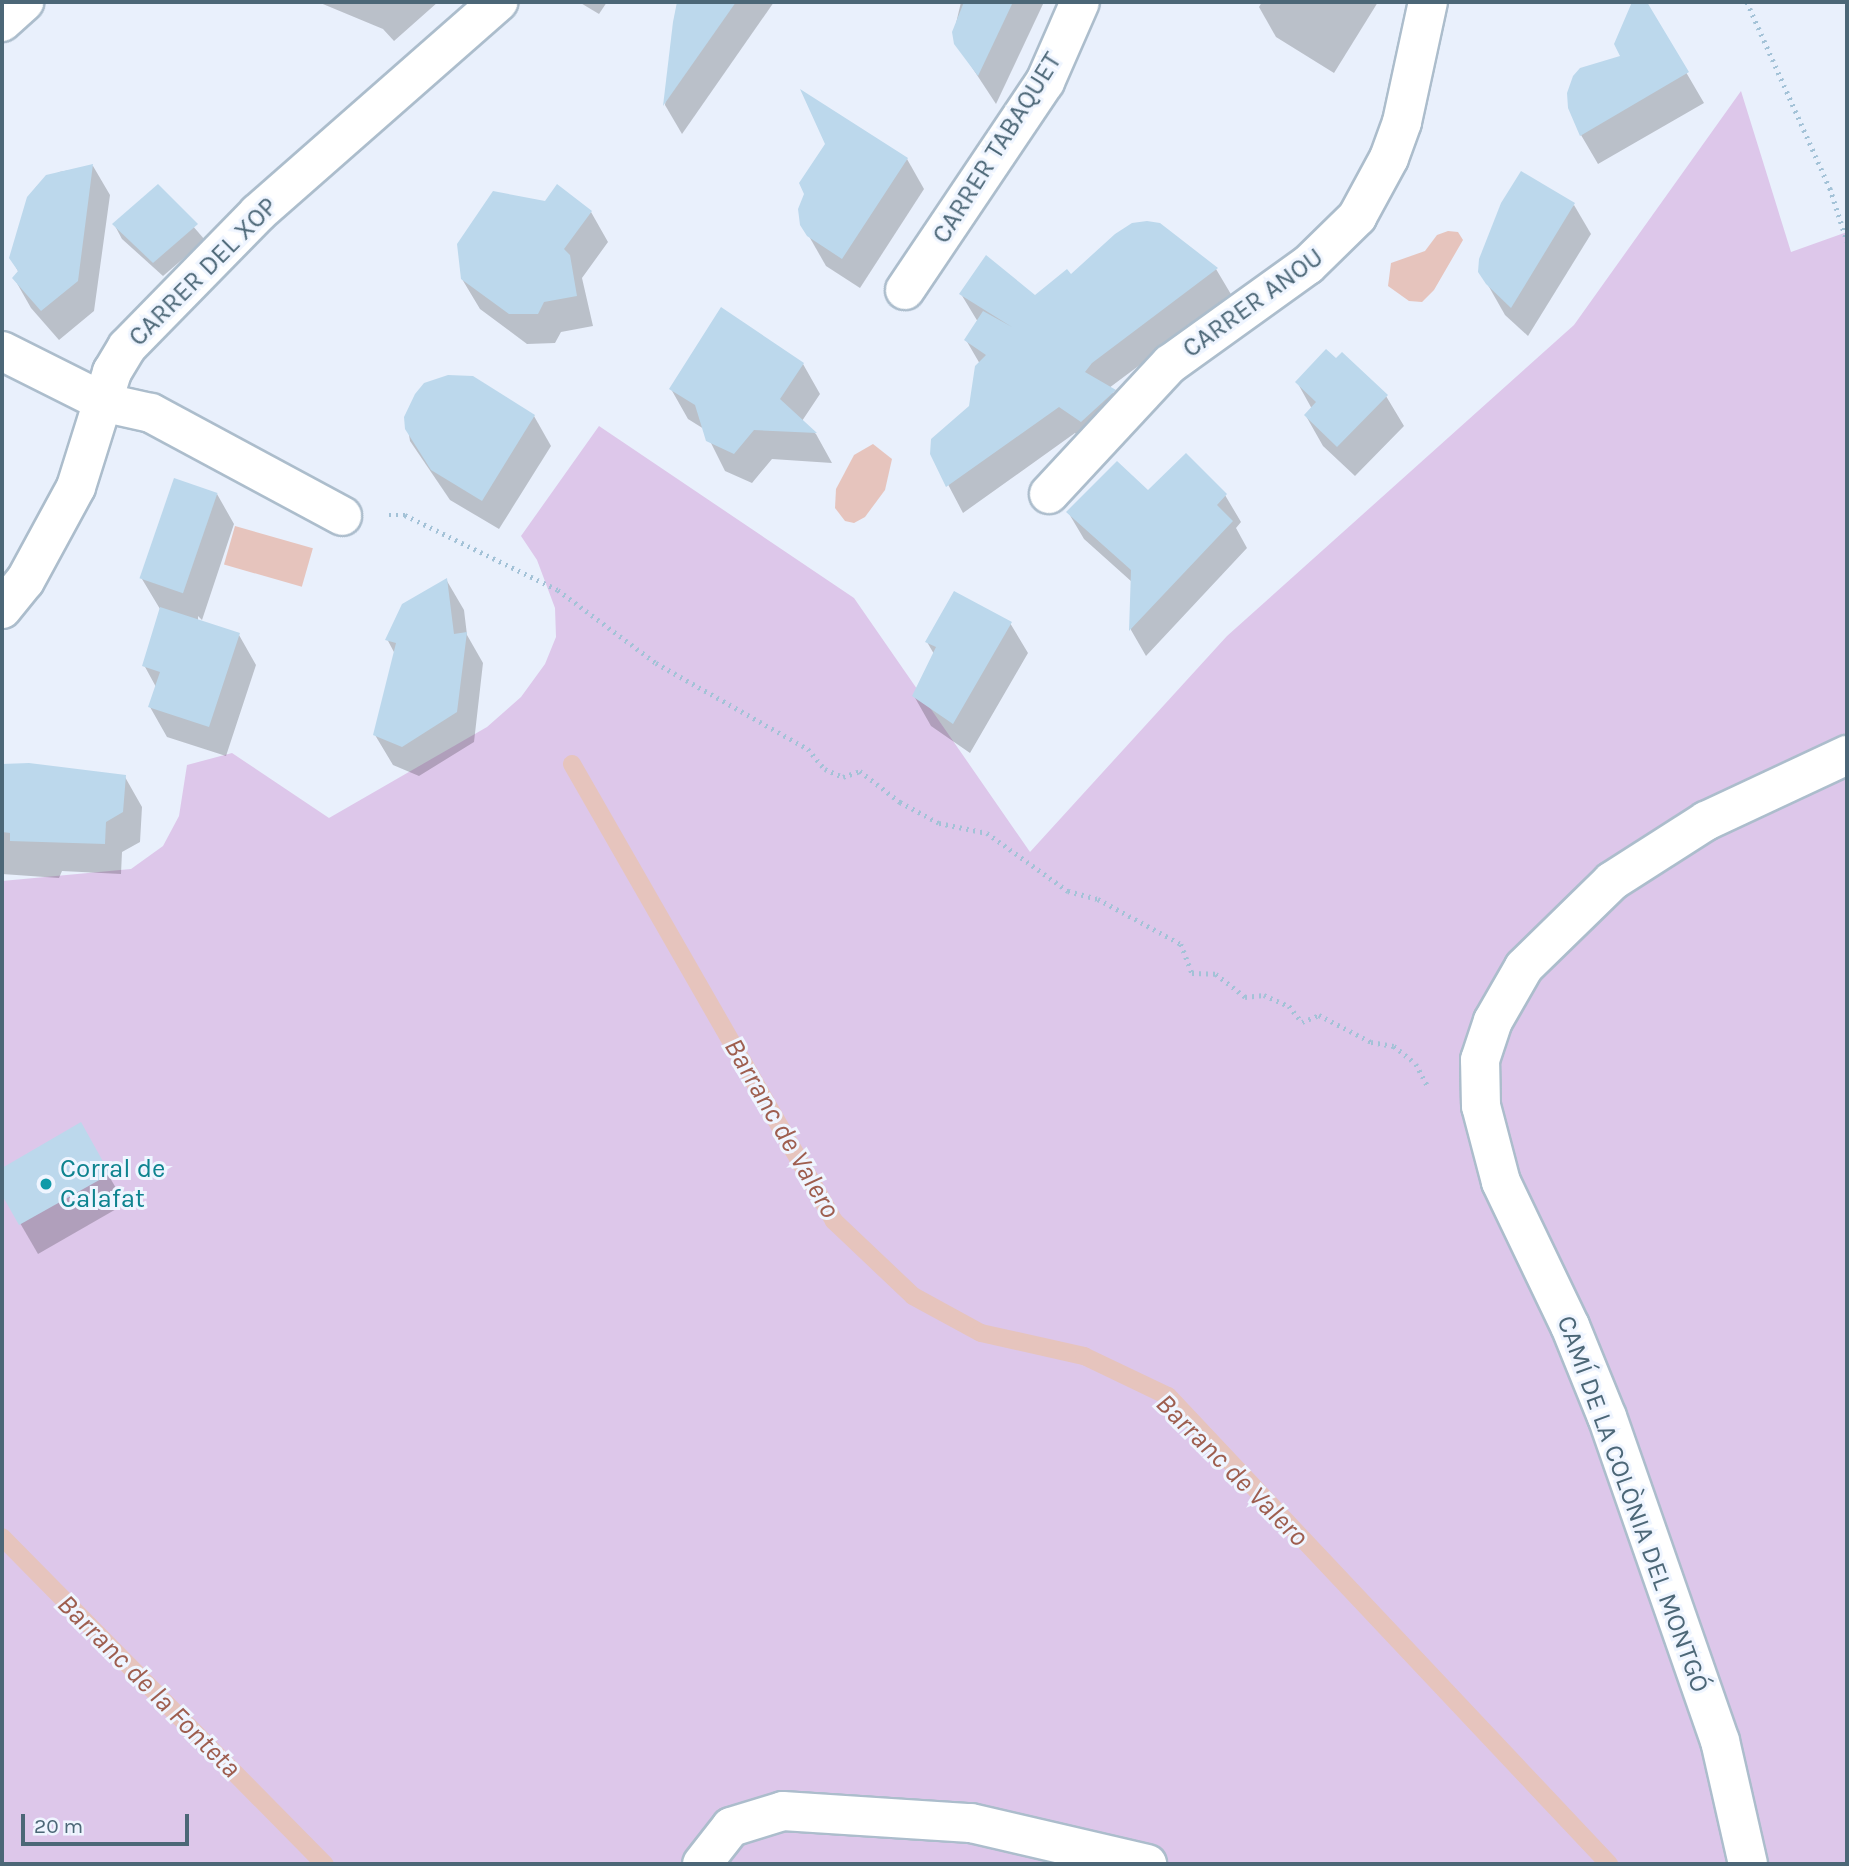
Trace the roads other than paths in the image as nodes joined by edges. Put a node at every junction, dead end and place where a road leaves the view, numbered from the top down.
1 (24, 2) edge
2 (498, 2) edge
3 (1080, 2) edge
4 (1428, 2) edge
5 (2, 22) edge
6 (905, 290) dead end
7 (2, 351) edge
8 (106, 403) junction
9 (1049, 494) dead end
10 (342, 516) road end
11 (2, 609) edge
12 (1847, 755) edge
13 (702, 1864) edge
14 (1147, 1864) edge
15 (1748, 1864) edge

1 - 5 street
2 - 8 street, CARRER DEL XOP
3 - 6 street, CARRER TABAQUET
4 - 9 street, CARRER ANOU
7 - 8 street
8 - 10 street
8 - 11 street, CARRER DEL XOP
12 - 15 street, CAMÍ DE LA COLÒNIA DEL MONTGÓ
13 - 14 street

